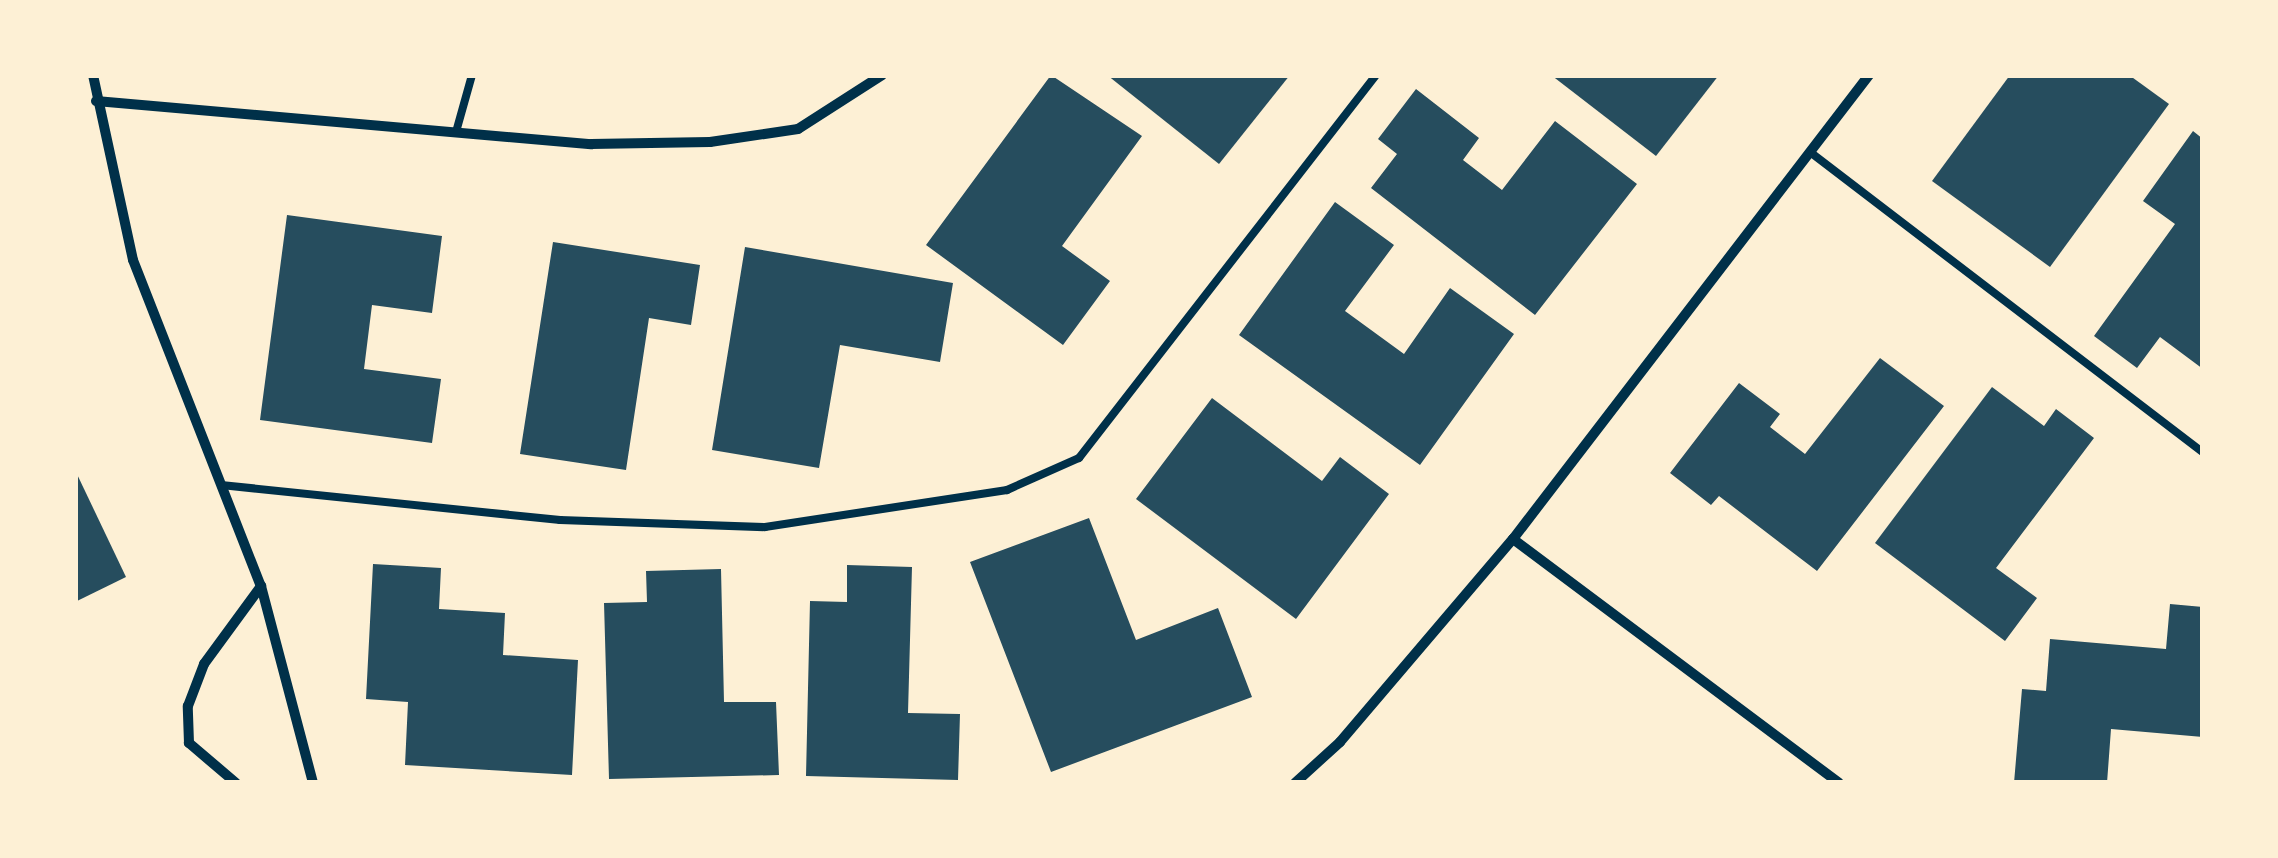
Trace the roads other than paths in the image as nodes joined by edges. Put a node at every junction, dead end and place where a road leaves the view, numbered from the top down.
1 (93, 75) edge
2 (472, 75) edge
3 (882, 75) edge
4 (1376, 75) edge
5 (1869, 75) edge
6 (96, 101) junction
7 (456, 132) junction
8 (1810, 152) junction
9 (2203, 453) edge
10 (216, 484) junction
11 (1513, 538) junction
12 (260, 586) junction
13 (236, 783) edge
14 (313, 783) edge
15 (1295, 783) edge
16 (1839, 783) edge

1 - 6 street
2 - 7 lane
3 - 7 street
4 - 10 lane
5 - 8 street
6 - 7 street
6 - 10 street
8 - 9 lane
8 - 11 street
10 - 12 street
11 - 15 street
11 - 16 street
12 - 13 street
12 - 14 street

